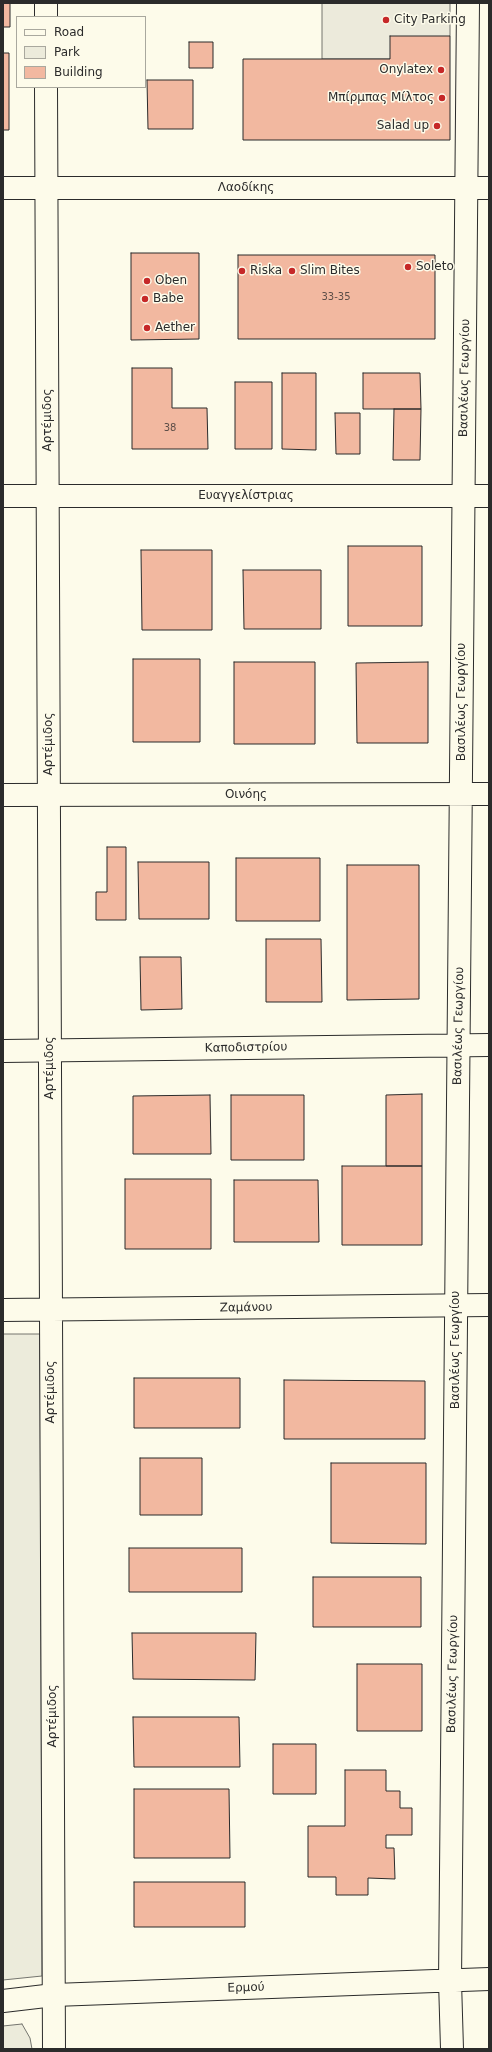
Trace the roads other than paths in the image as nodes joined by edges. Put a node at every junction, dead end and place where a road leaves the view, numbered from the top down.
1 (46, 3) edge
2 (468, 3) edge
3 (46, 16) edge
4 (46, 88) edge
5 (47, 187) junction
6 (3, 188) edge
7 (467, 188) junction
8 (489, 188) edge
9 (3, 496) edge
10 (48, 496) junction
11 (464, 496) junction
12 (489, 496) edge
13 (461, 794) junction
14 (489, 794) edge
15 (3, 795) edge
16 (49, 795) junction
17 (459, 1045) junction
18 (489, 1045) edge
19 (50, 1050) junction
20 (3, 1051) edge
21 (457, 1305) junction
22 (489, 1305) edge
23 (3, 1310) edge
24 (51, 1310) junction
25 (489, 1979) edge
26 (450, 1981) junction
27 (54, 1995) junction
28 (3, 2001) edge
29 (54, 2049) edge
30 (452, 2049) edge

1 - 3 street
2 - 7 street, Βασιλέως Γεωργίου
4 - 5 street, Αρτέμιδος
5 - 6 street, Λαοδίκης
5 - 7 street, Λαοδίκης
5 - 10 street, Αρτέμιδος
7 - 8 street, Λαοδίκης
7 - 11 street, Βασιλέως Γεωργίου
9 - 10 street, Ευαγγελίστριας
10 - 11 street, Ευαγγελίστριας
10 - 16 street, Αρτέμιδος
11 - 12 street, Ευαγγελίστριας
11 - 13 street, Βασιλέως Γεωργίου
13 - 14 street, Οινόης
13 - 16 street, Οινόης
13 - 17 street, Βασιλέως Γεωργίου
15 - 16 street, Οινόης
16 - 19 street, Αρτέμιδος
17 - 18 street, Καποδιστρίου
17 - 19 street, Καποδιστρίου
17 - 21 street, Βασιλέως Γεωργίου
19 - 20 street, Καποδιστρίου
19 - 24 street, Αρτέμιδος
21 - 22 street, Ζαμάνου
21 - 24 street, Ζαμάνου
21 - 26 street, Βασιλέως Γεωργίου
23 - 24 street, Ζαμάνου
24 - 27 street, Αρτέμιδος
25 - 26 street, Ερμού
26 - 27 street, Ερμού
26 - 30 street, Βασιλέως Γεωργίου
27 - 28 street, Ερμού
27 - 29 street, Αρτέμιδος

